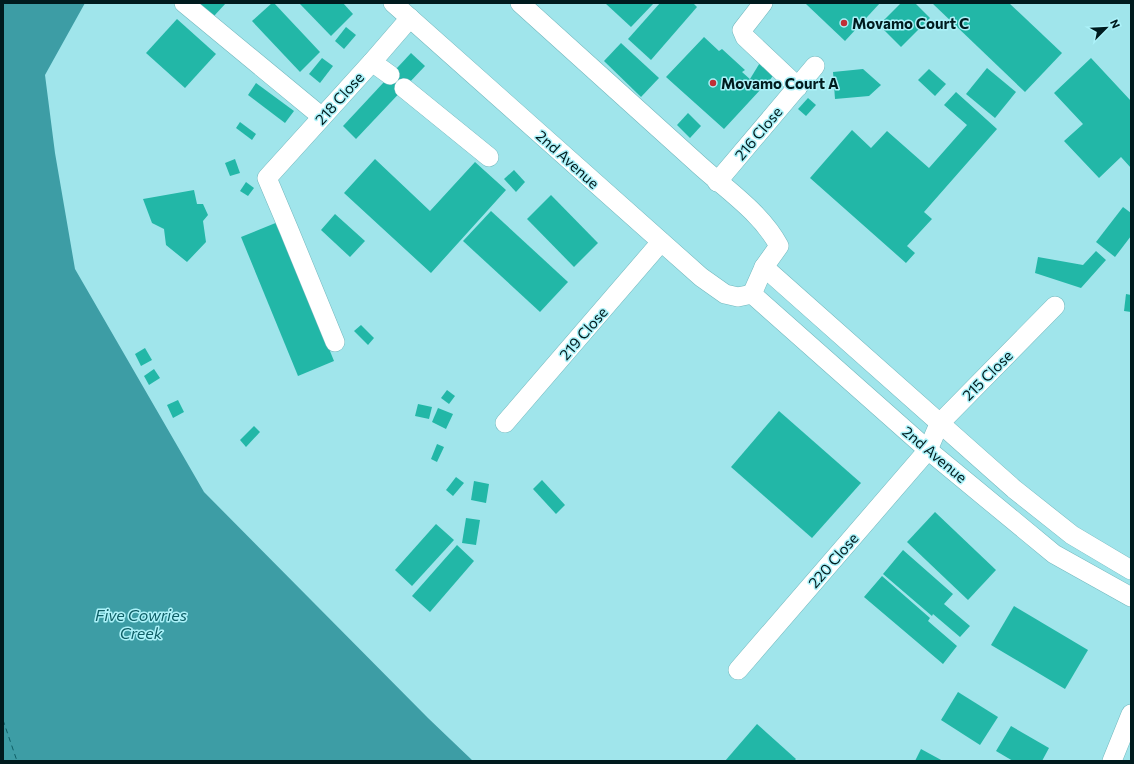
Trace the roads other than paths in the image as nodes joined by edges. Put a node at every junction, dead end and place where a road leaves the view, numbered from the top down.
1 (184, 3) edge
2 (393, 3) edge
3 (520, 3) edge
4 (763, 3) edge
5 (410, 18) junction
6 (372, 62) junction
7 (815, 66) dead end
8 (390, 75) dead end
9 (798, 86) junction
10 (404, 88) dead end
11 (322, 117) junction
12 (489, 156) dead end
13 (717, 182) junction
14 (662, 242) junction
15 (764, 267) junction
16 (752, 294) junction
17 (1056, 306) dead end
18 (335, 342) dead end
19 (505, 423) dead end
20 (940, 424) junction
21 (928, 450) junction
22 (1131, 570) edge
23 (1131, 596) edge
24 (738, 670) dead end
25 (1131, 714) edge
26 (1112, 761) edge

1 - 11 street
2 - 5 street, 2nd Avenue
3 - 13 street
4 - 9 street
5 - 6 street, 218 Close
5 - 14 street, 2nd Avenue
6 - 8 street
6 - 11 street, 218 Close
7 - 9 street, 216 Close
9 - 13 street, 216 Close
10 - 12 street
11 - 18 street, 218 Close
13 - 15 street
14 - 16 street, 2nd Avenue
14 - 19 street, 219 Close
15 - 16 street
15 - 20 street, 2nd Avenue
16 - 21 street, 2nd Avenue
17 - 20 street, 215 Close
20 - 21 street, 215 Close
20 - 22 street, 2nd Avenue
21 - 23 street, 2nd Avenue
21 - 24 street, 220 Close
25 - 26 street

